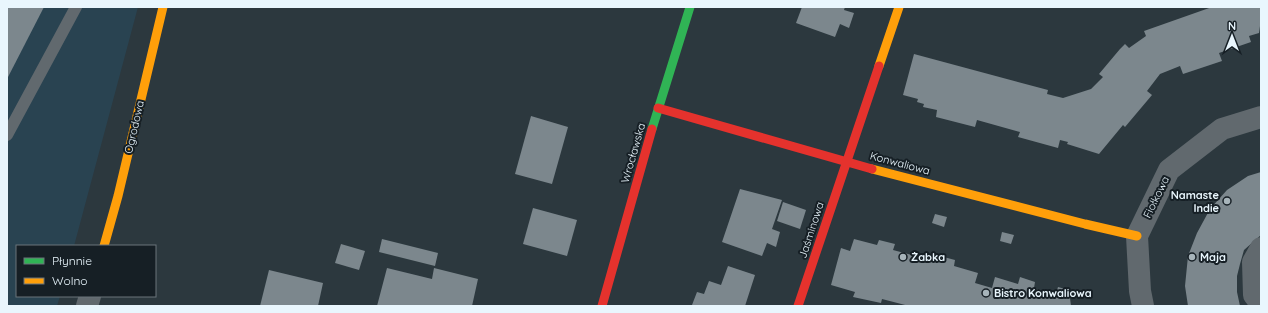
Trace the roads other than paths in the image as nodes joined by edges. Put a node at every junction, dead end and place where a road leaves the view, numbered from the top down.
1 (76, 7) edge
2 (163, 7) edge
3 (690, 7) edge
4 (899, 7) edge
5 (658, 108) junction
6 (1261, 117) edge
7 (7, 135) edge
8 (846, 162) junction
9 (1137, 236) junction
10 (104, 245) edge
11 (1261, 248) edge
12 (1261, 304) edge
13 (602, 306) edge
14 (798, 306) edge
15 (1143, 306) edge

1 - 7 lane
2 - 10 street, Ogrodowa
3 - 5 street, Wrocławska
4 - 8 street, Jaśminowa
5 - 8 street, Konwaliowa
5 - 13 street, Wrocławska
6 - 9 street, Fiołkowa
8 - 9 street, Konwaliowa
8 - 14 street, Jaśminowa
9 - 15 street, Fiołkowa
11 - 12 street

